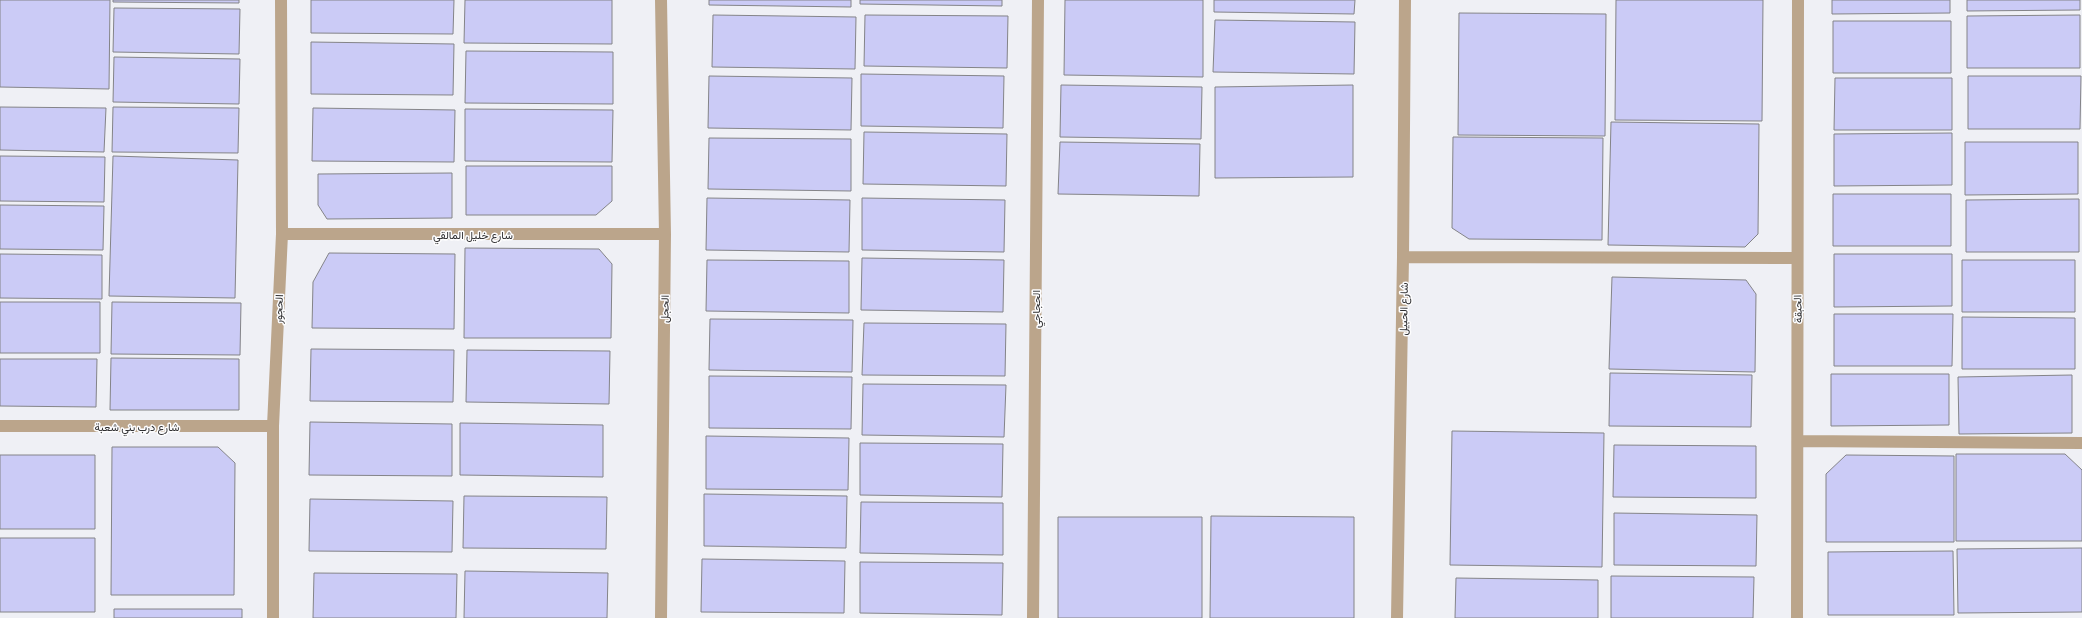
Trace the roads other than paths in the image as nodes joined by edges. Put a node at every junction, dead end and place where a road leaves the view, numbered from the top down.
1 (281, 0) edge
2 (661, 0) edge
3 (1038, 0) edge
4 (1405, 0) edge
5 (1798, 0) edge
6 (282, 234) junction
7 (665, 234) junction
8 (1404, 257) junction
9 (1796, 258) junction
10 (0, 426) edge
11 (273, 426) junction
12 (1799, 441) junction
13 (2082, 443) edge
14 (273, 618) edge
15 (661, 618) edge
16 (1033, 618) edge
17 (1397, 618) edge
18 (1797, 618) edge

1 - 6 street, الحجور
2 - 7 street, الحجل
3 - 16 street, الحجاجي
4 - 8 street, شارع الحبيل
5 - 9 street, الحبقة
6 - 7 street, شارع خليل المالقي
6 - 11 street, الحجور
7 - 15 street, الحجل
8 - 9 street
8 - 17 street, شارع الحبيل
9 - 12 street, الحبقة
10 - 11 street, شارع درب بني شعبة
11 - 14 street, الحجور
12 - 13 street
12 - 18 street, الحبقة

